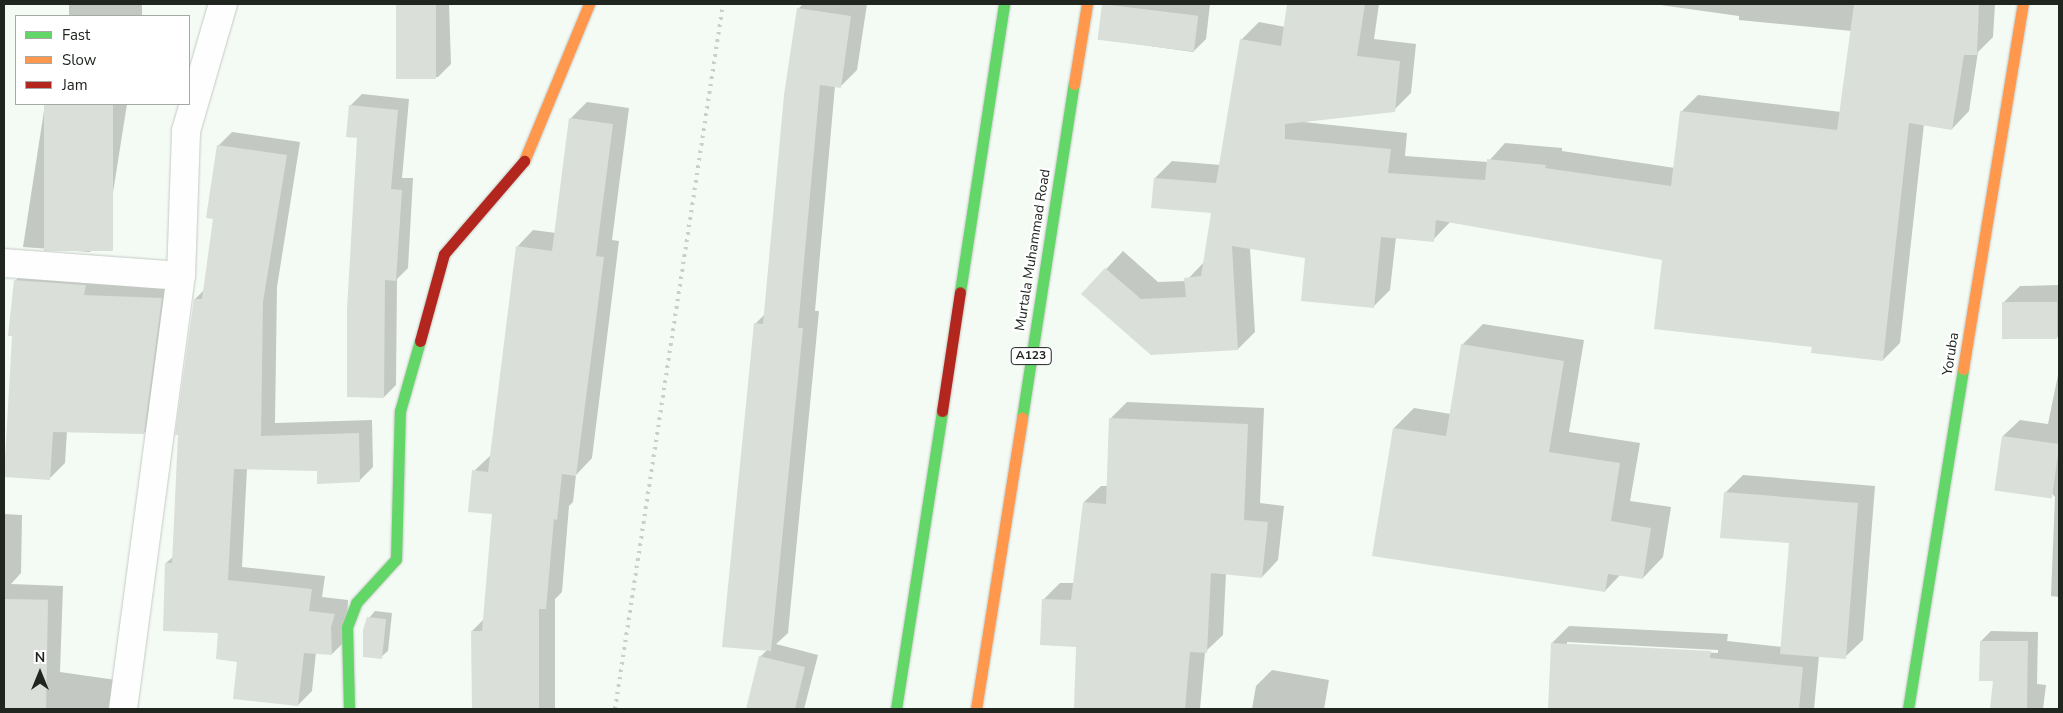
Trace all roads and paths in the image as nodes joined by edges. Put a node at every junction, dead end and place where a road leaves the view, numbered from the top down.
1 (223, 4) edge
2 (589, 4) edge
3 (1004, 4) edge
4 (1087, 4) edge
5 (2023, 4) edge
6 (4, 263) edge
7 (181, 276) junction
8 (123, 709) edge
9 (349, 709) edge
10 (896, 709) edge
11 (976, 709) edge
12 (1908, 709) edge

1 - 7 street
2 - 9 main road
3 - 10 main road
4 - 11 main road, Murtala Muhammad Road / A123
5 - 12 main road, Yoruba
6 - 7 street
7 - 8 street

